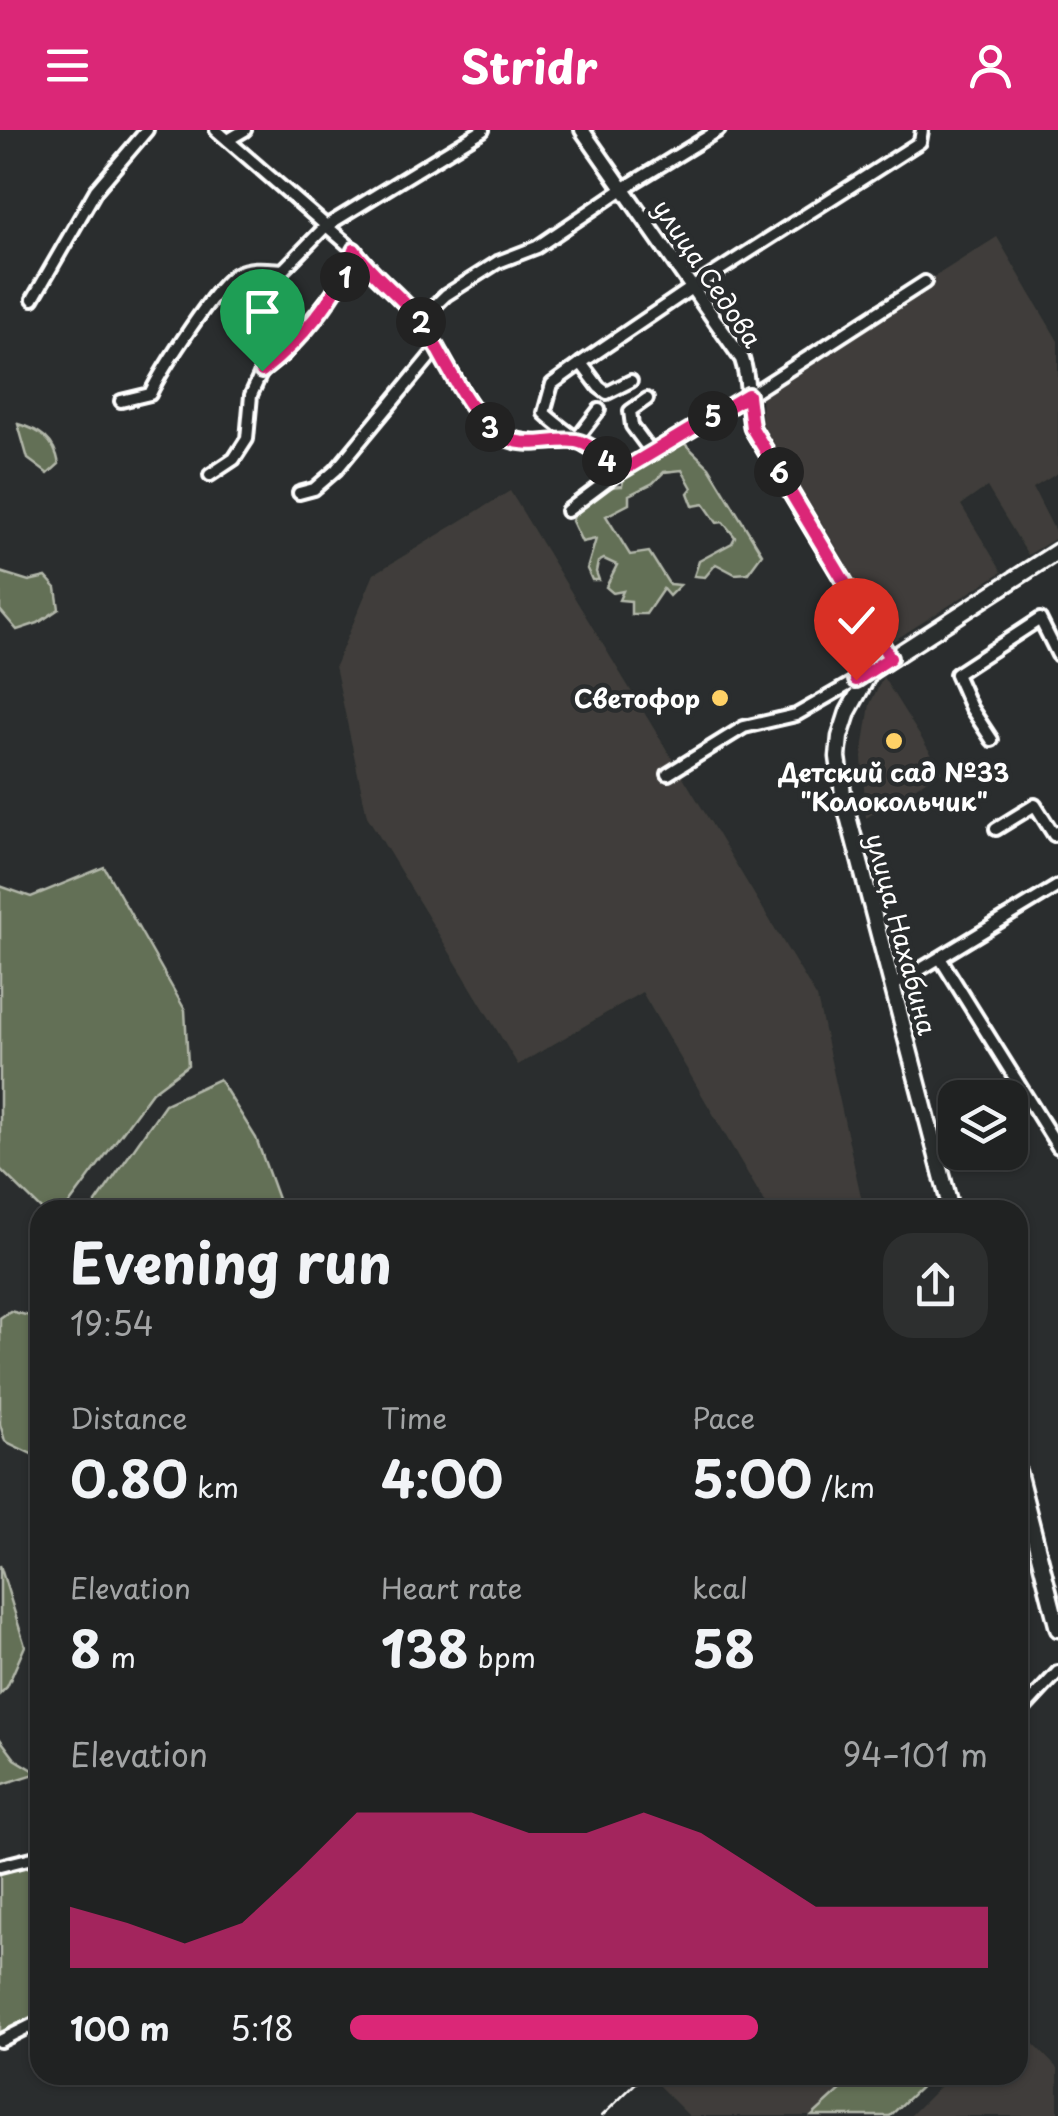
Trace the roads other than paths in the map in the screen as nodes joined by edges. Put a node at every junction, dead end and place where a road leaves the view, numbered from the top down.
1 (146, 130) edge
2 (216, 130) edge
3 (245, 130) edge
4 (482, 130) edge
5 (582, 130) edge
6 (720, 130) edge
7 (921, 136) edge
8 (228, 140) junction
9 (624, 188) junction
10 (326, 226) junction
11 (354, 250) junction
12 (925, 282) dead end
13 (693, 288) junction
14 (32, 299) dead end
15 (420, 320) junction
16 (436, 348) junction
17 (581, 364) junction
18 (632, 382) dead end
19 (748, 395) junction
20 (647, 399) dead end
21 (122, 401) dead end
22 (599, 410) dead end
23 (576, 441) junction
24 (652, 453) junction
25 (620, 472) junction
26 (210, 476) dead end
27 (299, 492) dead end
28 (567, 511) dead end
29 (1058, 552) edge
30 (1058, 655) edge
31 (890, 658) junction
32 (870, 672) junction
33 (992, 740) dead end
34 (668, 774) dead end
35 (996, 830) dead end
36 (1058, 832) edge
37 (1058, 886) edge
38 (940, 958) junction
39 (893, 986) junction
40 (1058, 1147) edge
41 (949, 1200) edge
42 (1028, 1511) edge
43 (1058, 1629) edge
44 (1058, 1672) edge
45 (1028, 1705) edge
46 (30, 1858) edge
47 (0, 1866) edge
48 (30, 2026) edge
49 (0, 2041) edge

1 - 14 street
2 - 8 street
3 - 8 street
4 - 10 street
5 - 9 street, улица Седова
6 - 9 street
7 - 13 street
8 - 10 street
9 - 13 street, улица Седова
9 - 15 street
10 - 11 street
10 - 21 street
11 - 15 street
11 - 26 street
12 - 19 street
13 - 17 street
13 - 19 street, улица Седова
15 - 16 street
16 - 23 street
16 - 27 street
17 - 18 street
17 - 23 street
19 - 24 street
19 - 31 street, улица Седова
20 - 24 street
22 - 23 street
23 - 25 street
24 - 25 street
25 - 28 street
29 - 31 main road
30 - 33 street
31 - 32 main road
32 - 34 street
32 - 39 main road, улица Нахабина
35 - 36 street
37 - 38 street
38 - 39 street
38 - 40 street
39 - 41 main road, улица Нахабина
42 - 43 main road
44 - 45 street
46 - 47 street
48 - 49 street

